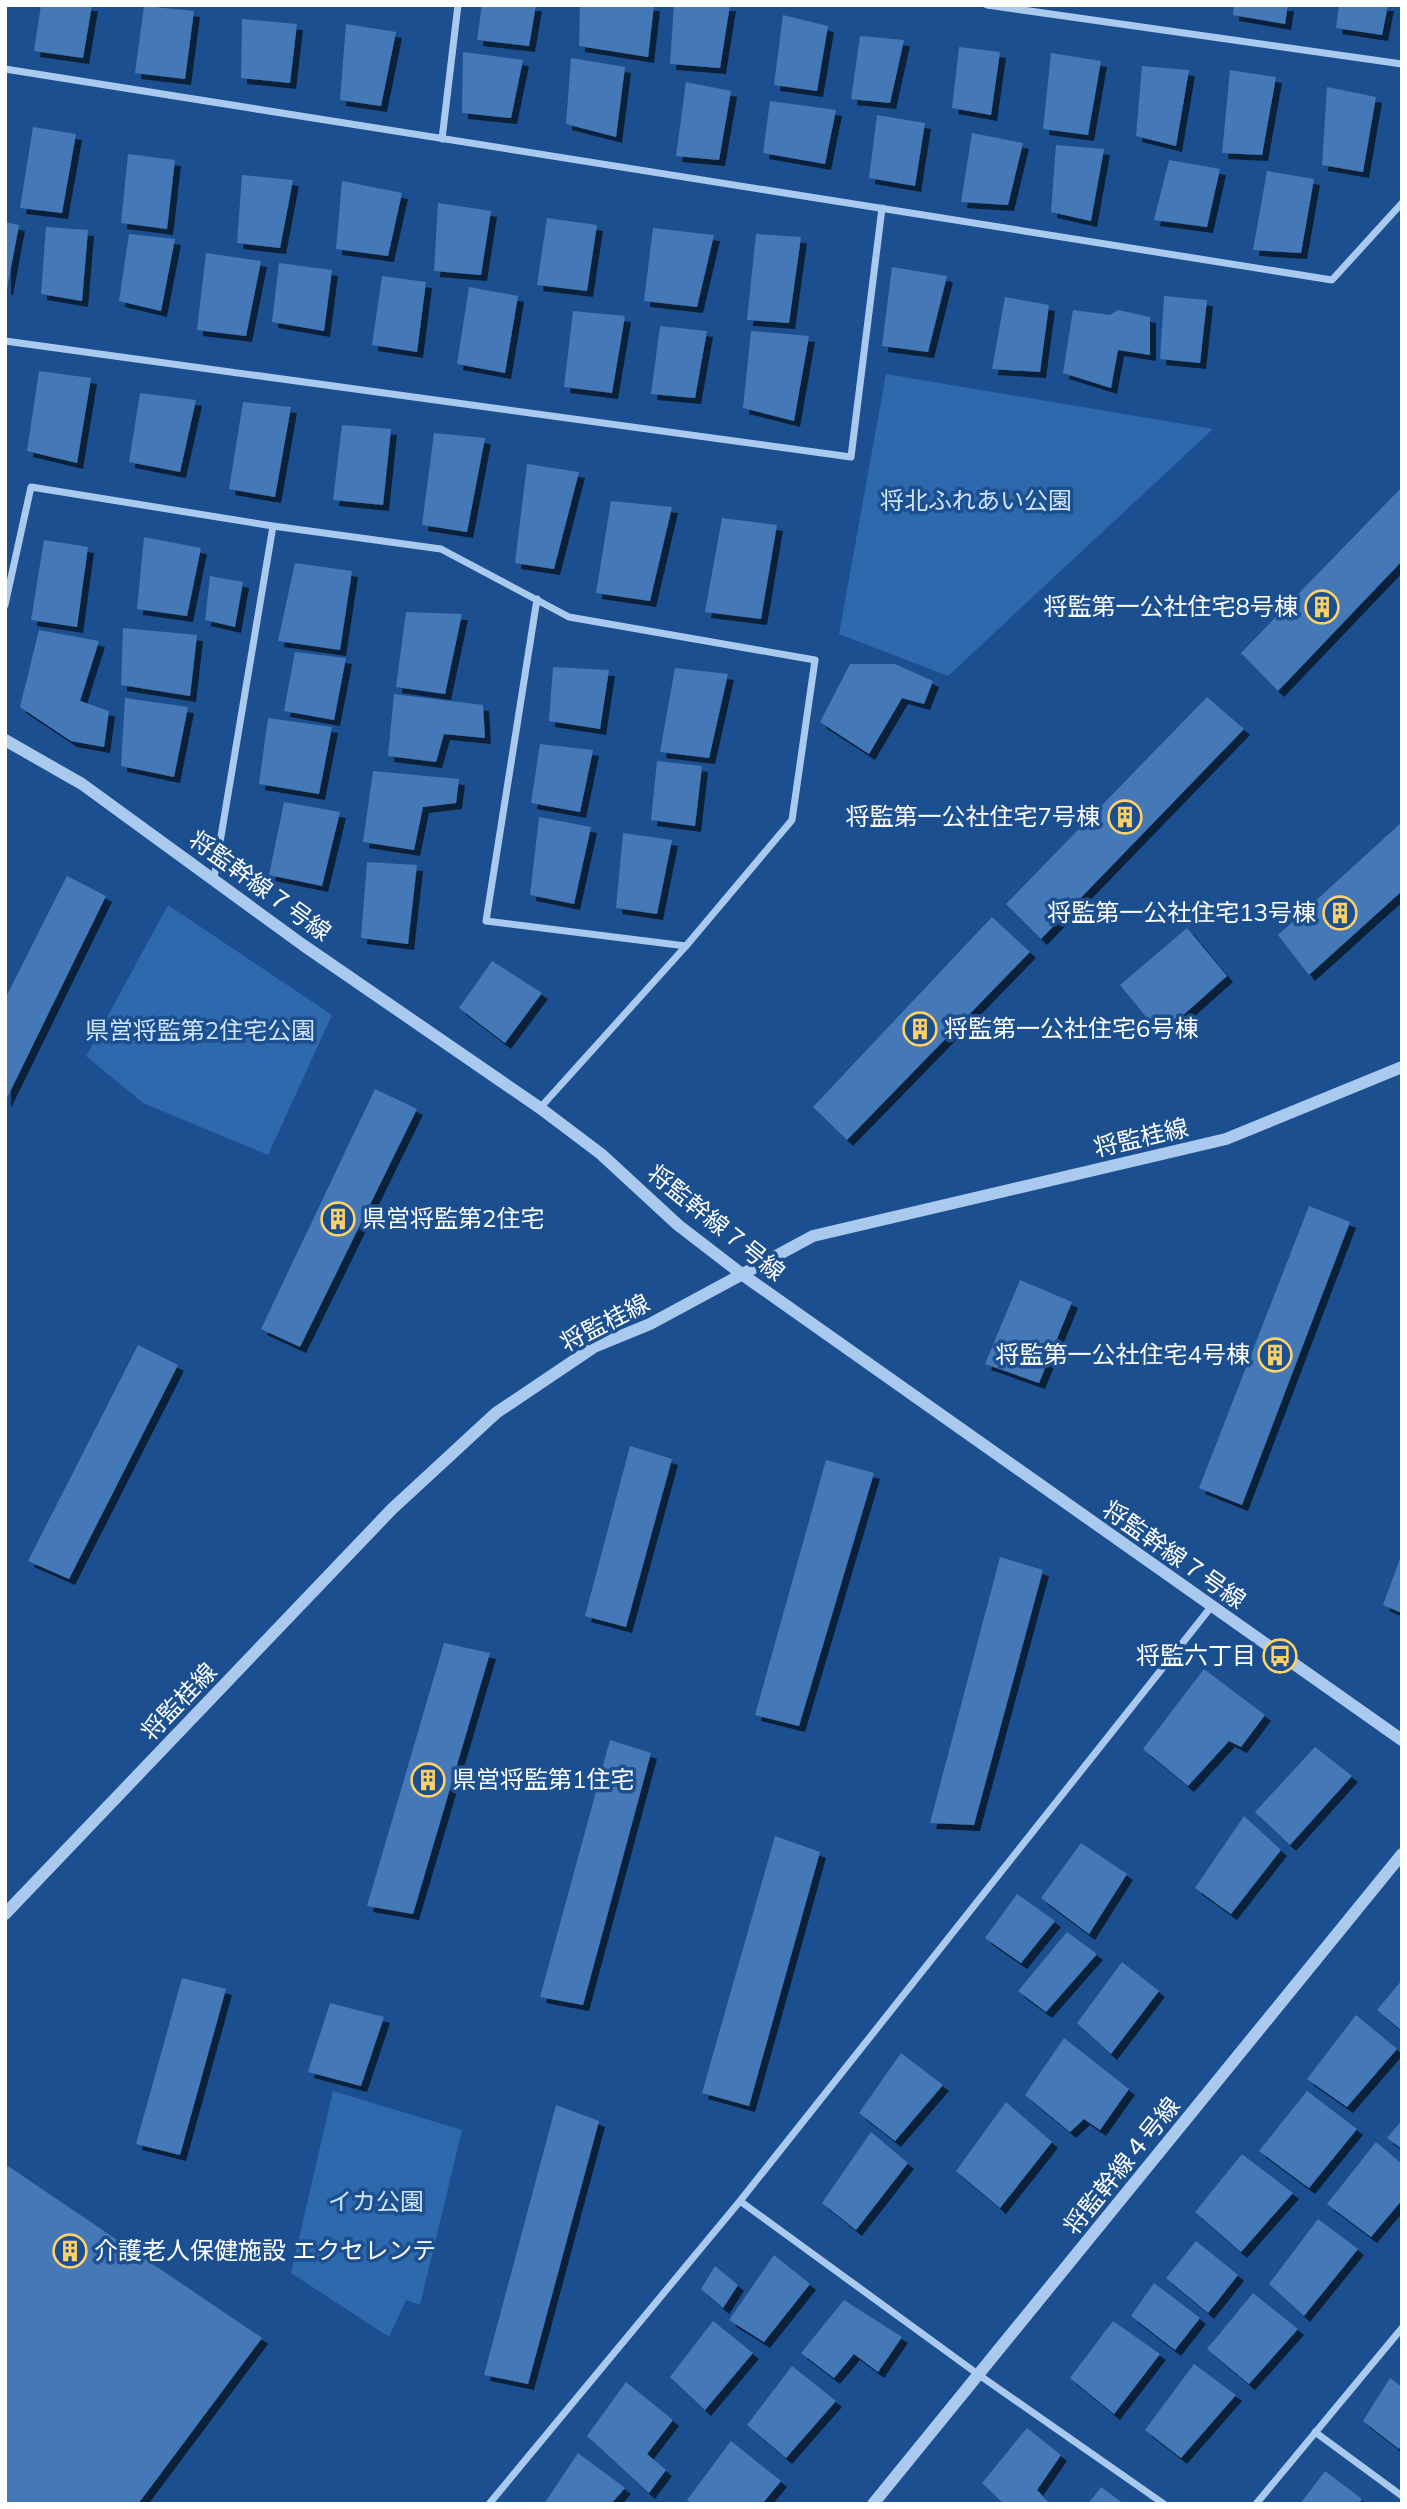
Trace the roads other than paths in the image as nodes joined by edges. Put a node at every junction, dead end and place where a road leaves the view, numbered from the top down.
1 (458, 5) edge
2 (987, 5) edge
3 (1001, 6) edge
4 (1402, 64) edge
5 (5, 69) edge
6 (442, 139) junction
7 (1402, 203) edge
8 (882, 208) junction
9 (5, 341) edge
10 (273, 526) junction
11 (537, 600) junction
12 (5, 605) edge
13 (5, 740) edge
14 (214, 878) junction
15 (686, 946) junction
16 (1402, 1067) edge
17 (540, 1108) junction
18 (743, 1275) junction
19 (1211, 1607) junction
20 (1402, 1740) edge
21 (1402, 1854) edge
22 (5, 1914) edge
23 (740, 2201) junction
24 (1402, 2328) edge
25 (979, 2375) junction
26 (1315, 2432) junction
27 (1402, 2496) edge
28 (489, 2504) edge
29 (873, 2504) edge
30 (1164, 2504) edge
31 (1256, 2504) edge

1 - 6 street
2 - 3 street
3 - 4 street
5 - 6 street
6 - 8 street
7 - 8 street
8 - 9 street
10 - 11 street
10 - 12 street
10 - 14 street
11 - 15 street
11 - 15 street
13 - 14 street, 将監幹線７号線
14 - 17 street, 将監幹線７号線
15 - 17 street
16 - 18 street, 将監桂線
17 - 18 street, 将監幹線７号線
18 - 19 street, 将監幹線７号線
18 - 22 street, 将監桂線
19 - 20 street, 将監幹線７号線
19 - 23 street
21 - 25 street, 将監幹線４号線
23 - 25 street
23 - 28 street
24 - 26 street
25 - 29 street, 将監幹線４号線
25 - 30 street
26 - 27 street
26 - 31 street

